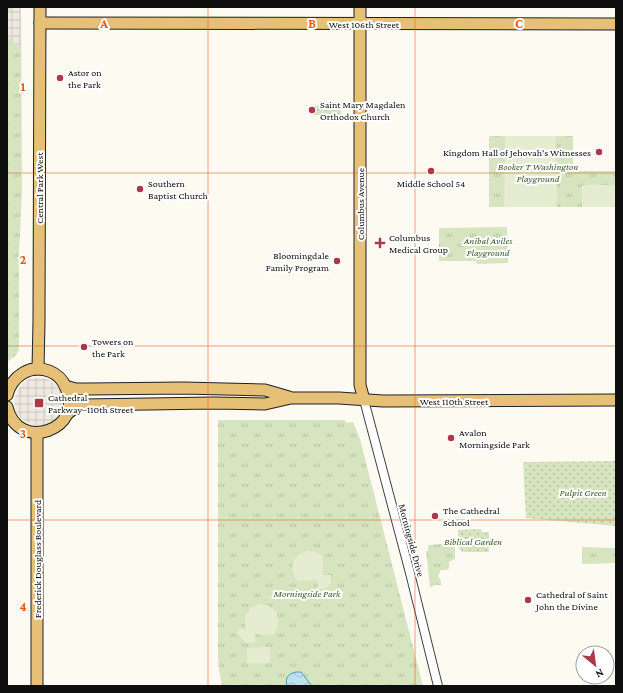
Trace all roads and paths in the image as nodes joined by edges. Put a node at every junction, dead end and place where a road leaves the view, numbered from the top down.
1 (40, 7) edge
2 (360, 7) edge
3 (40, 23) junction
4 (360, 24) junction
5 (616, 24) edge
6 (38, 369) junction
7 (65, 386) junction
8 (7, 395) edge
9 (291, 398) junction
10 (364, 400) junction
11 (616, 400) edge
12 (7, 408) edge
13 (67, 414) junction
14 (37, 433) junction
15 (37, 686) edge
16 (438, 686) edge

1 - 3 main road, Central Park West
2 - 4 main road, Columbus Avenue
3 - 4 main road, West 106th Street
3 - 6 main road, Central Park West
4 - 5 main road, West 106th Street
4 - 10 main road, Columbus Avenue
6 - 7 main road
6 - 8 main road
7 - 9 main road, West 110th Street
7 - 13 main road
9 - 10 main road, West 110th Street
9 - 13 main road, West 110th Street
10 - 11 main road, West 110th Street
10 - 16 street, Morningside Drive
12 - 14 main road
13 - 14 main road
14 - 15 main road, Frederick Douglass Boulevard

